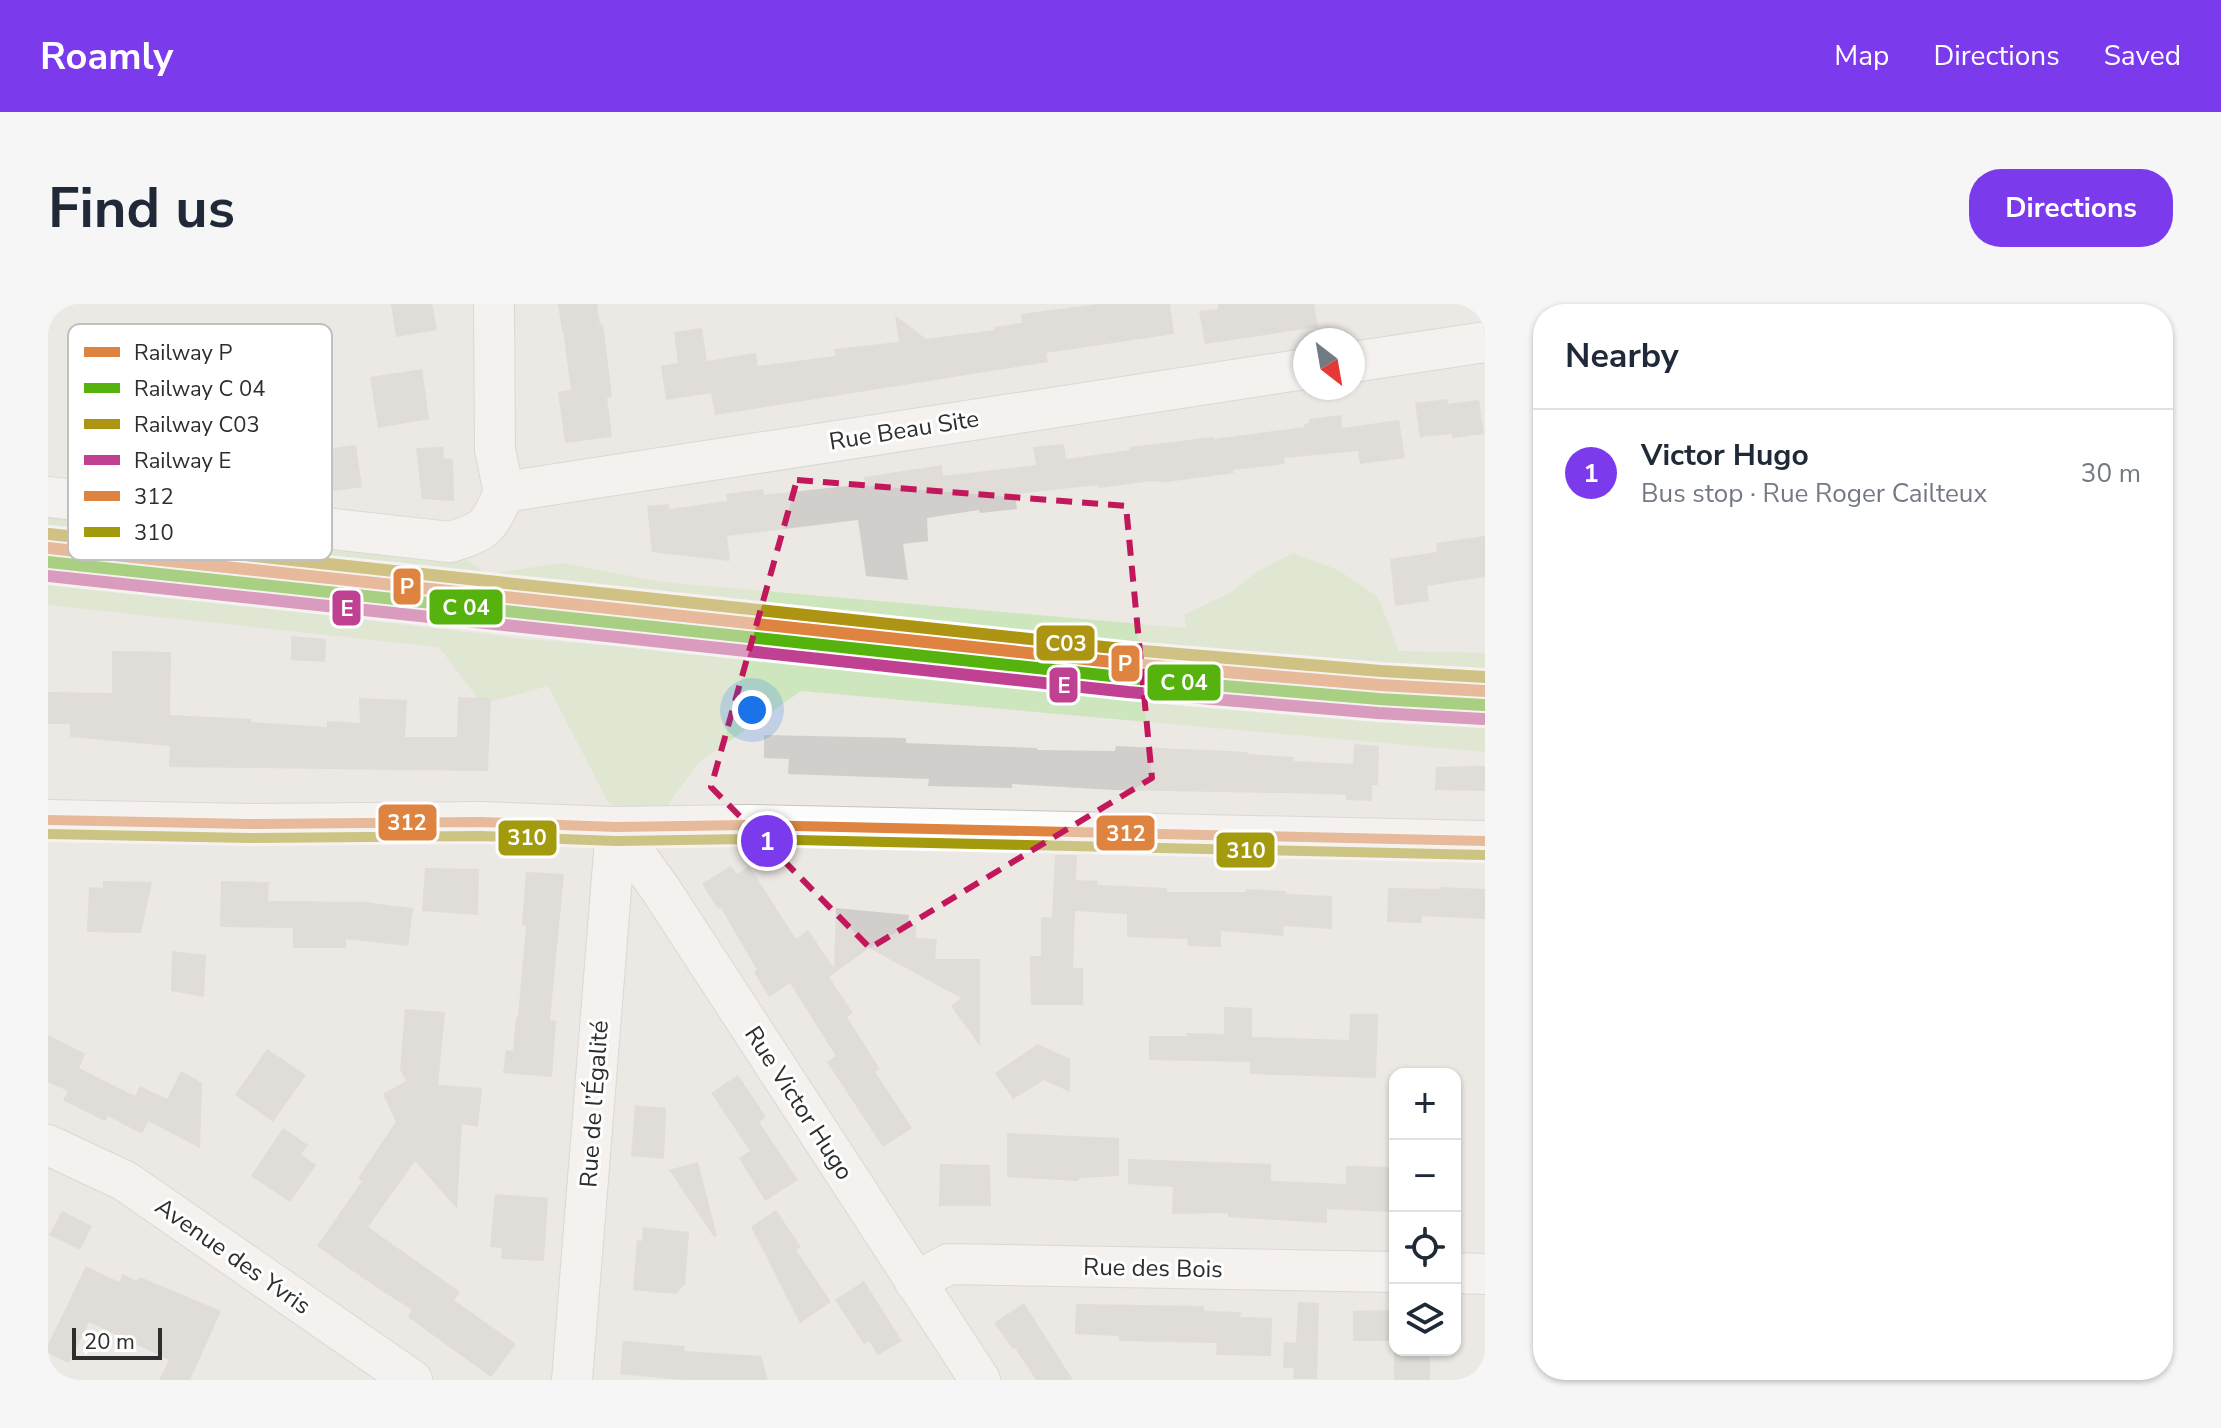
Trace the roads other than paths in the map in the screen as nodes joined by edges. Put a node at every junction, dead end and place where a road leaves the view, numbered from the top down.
1 (494, 304) edge
2 (1485, 342) edge
3 (1365, 360) edge
4 (1293, 371) edge
5 (504, 492) junction
6 (48, 497) edge
7 (68, 499) edge
8 (332, 529) edge
9 (48, 820) edge
10 (616, 827) junction
11 (1485, 841) edge
12 (48, 1145) edge
13 (1389, 1272) edge
14 (1461, 1273) edge
15 (1485, 1274) edge
16 (915, 1282) junction
17 (412, 1380) edge
18 (572, 1380) edge
19 (980, 1380) edge

1 - 5 street
2 - 3 street
4 - 5 street, Rue Beau Site
5 - 8 street
6 - 7 street
9 - 10 street
10 - 11 street
10 - 16 street, Rue Victor Hugo
10 - 18 street, Rue de l’Égalité
12 - 17 street, Avenue des Yvris
13 - 16 street, Rue des Bois
14 - 15 street
16 - 19 street, Rue Victor Hugo

